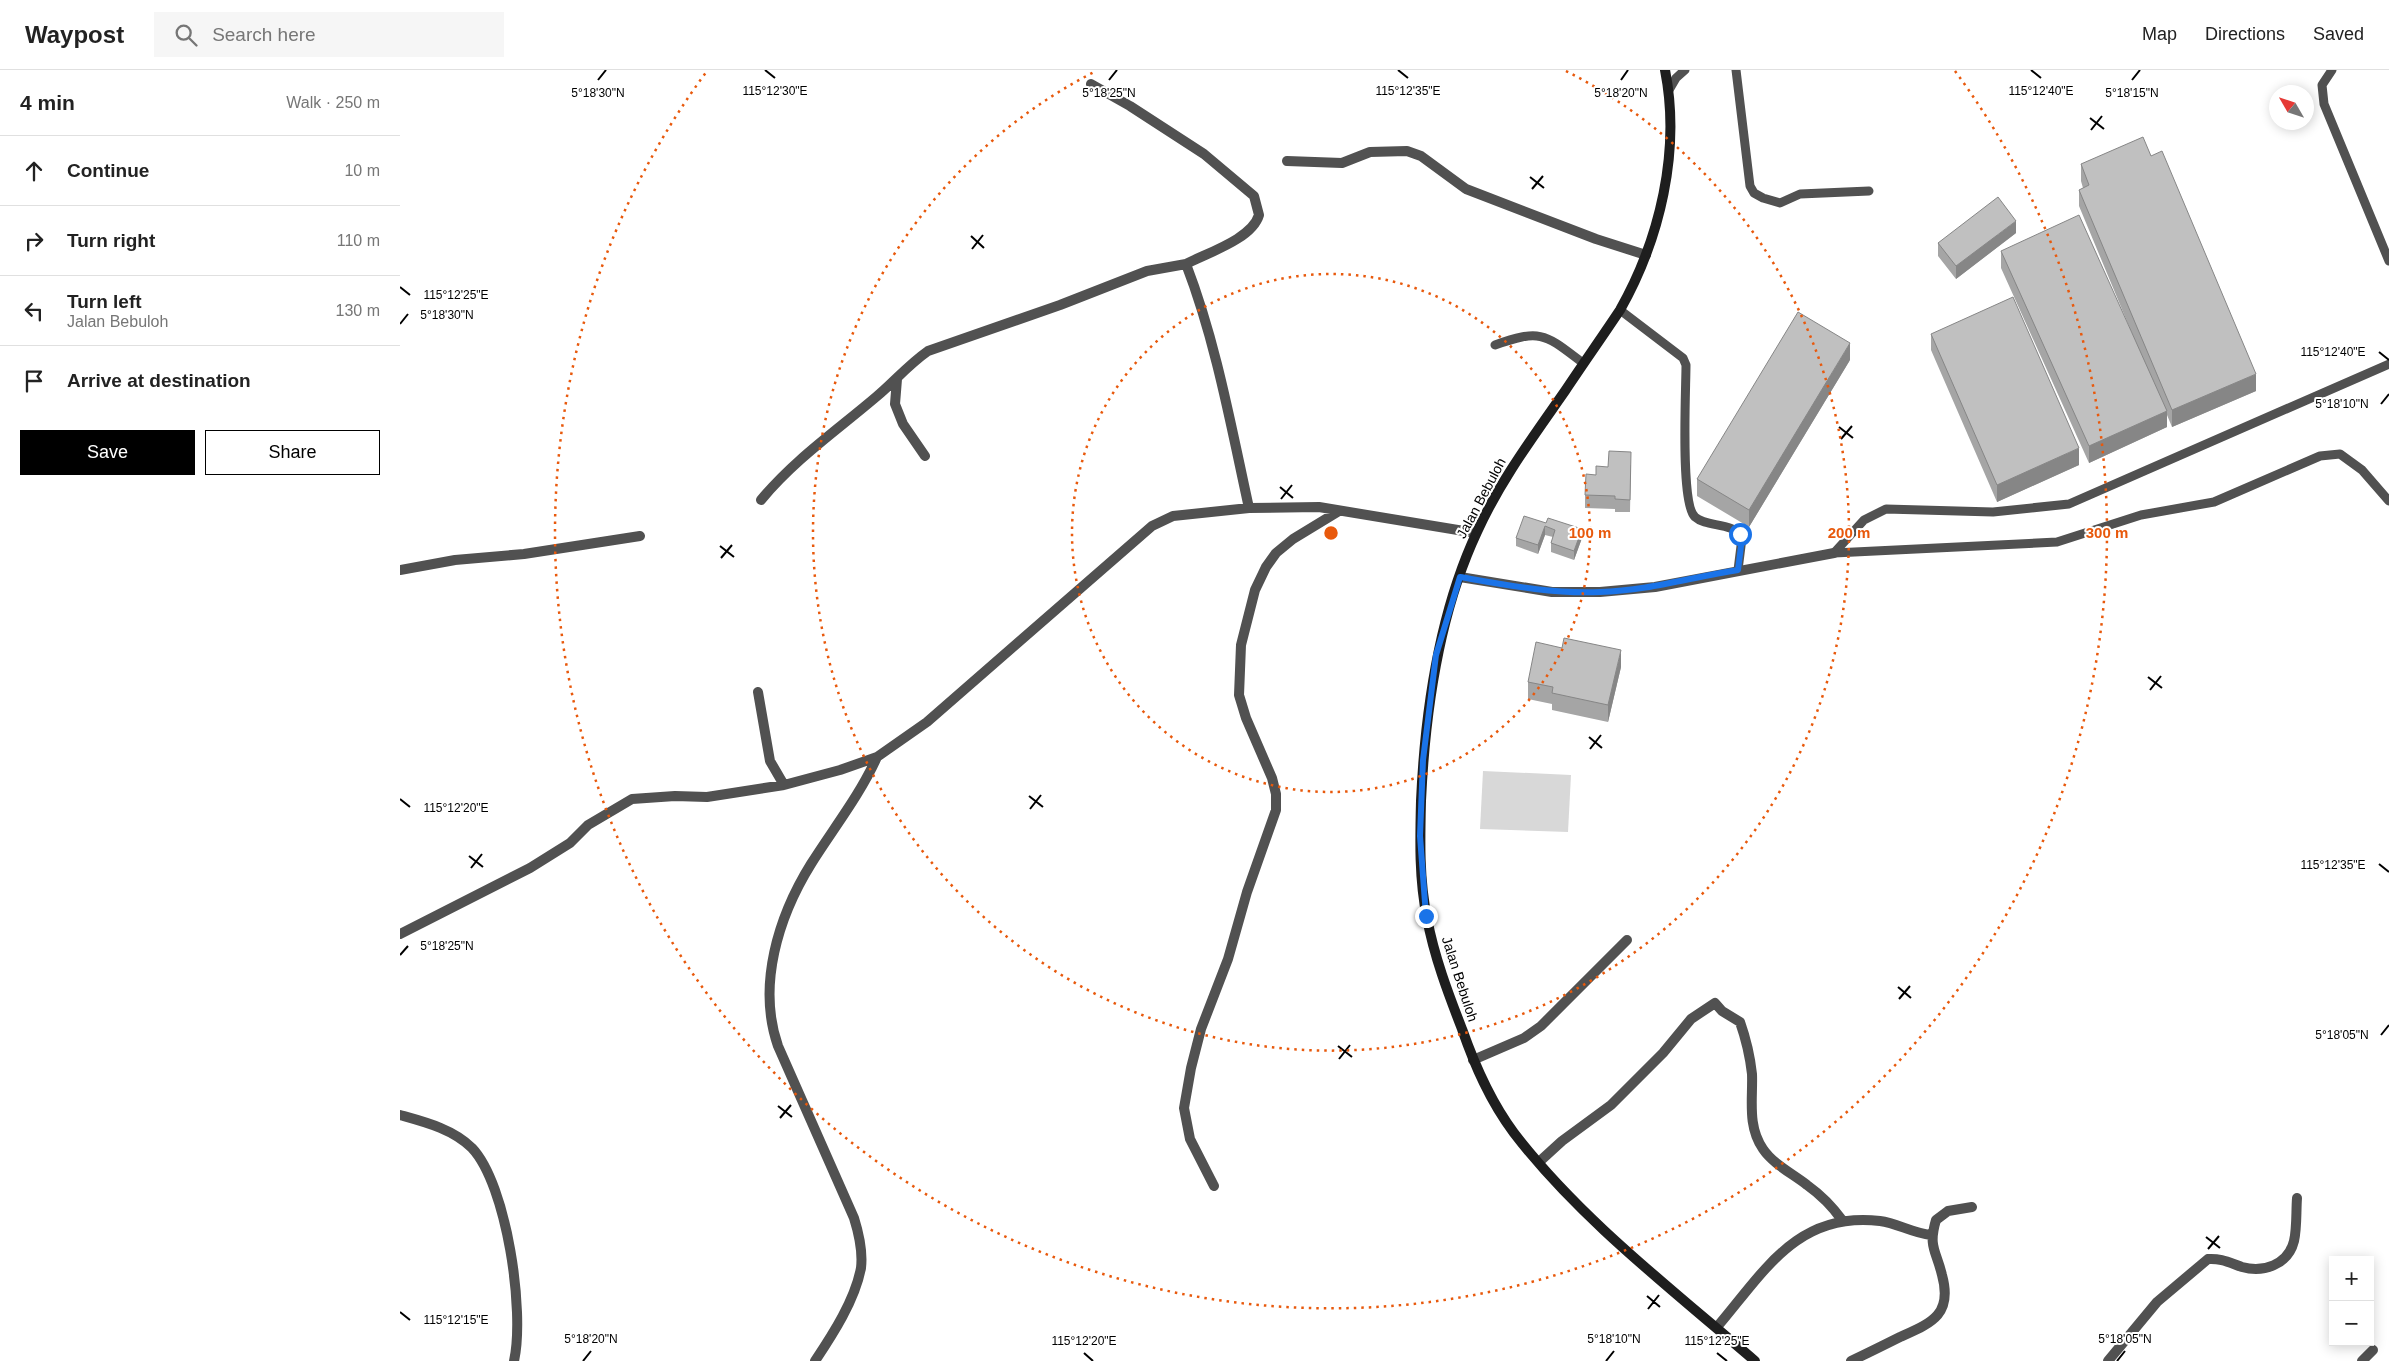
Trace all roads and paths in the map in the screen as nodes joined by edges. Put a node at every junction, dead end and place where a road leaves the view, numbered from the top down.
1 (1665, 70) edge
2 (1685, 70) edge
3 (1736, 70) edge
4 (2332, 70) edge
5 (1092, 84) dead end
6 (1669, 90) junction
7 (1287, 161) dead end
8 (1869, 191) dead end
9 (1646, 255) junction
10 (2389, 261) edge
11 (1186, 264) junction
12 (1620, 310) junction
13 (1495, 345) dead end
14 (1583, 363) junction
15 (2389, 364) edge
16 (897, 379) junction
17 (925, 456) dead end
18 (761, 500) dead end
19 (2389, 501) edge
20 (1249, 508) junction
21 (1339, 511) junction
22 (1476, 533) junction
23 (640, 536) dead end
24 (1834, 553) junction
25 (400, 570) edge
26 (1738, 570) junction
27 (1460, 577) junction
28 (758, 692) dead end
29 (877, 757) junction
30 (784, 785) junction
31 (400, 934) edge
32 (1627, 940) dead end
33 (1473, 1060) junction
34 (400, 1114) edge
35 (1539, 1162) junction
36 (1214, 1186) dead end
37 (2297, 1198) dead end
38 (1972, 1207) dead end
39 (1842, 1220) junction
40 (1931, 1235) junction
41 (1717, 1327) junction
42 (2373, 1350) dead end
43 (514, 1361) edge
44 (815, 1361) edge
45 (1755, 1361) edge
46 (1851, 1361) edge
47 (2108, 1361) edge
48 (2362, 1361) edge

1 - 6 main road, Jalan Bebuloh
2 - 6 lane
3 - 8 lane
4 - 10 lane
5 - 11 street
6 - 9 main road, Jalan Bebuloh
7 - 9 street
9 - 12 main road, Jalan Bebuloh
11 - 16 street
11 - 20 street
12 - 14 main road, Jalan Bebuloh
12 - 26 lane
13 - 14 lane
14 - 22 main road, Jalan Bebuloh
15 - 24 lane
16 - 17 street
16 - 18 street
19 - 24 lane
20 - 21 street
20 - 29 street
21 - 22 street
21 - 36 street
22 - 27 main road, Jalan Bebuloh
23 - 25 street
24 - 26 street
26 - 27 street
27 - 33 main road, Jalan Bebuloh
28 - 30 street
29 - 30 street
29 - 44 street
30 - 31 street
32 - 33 street
33 - 35 main road, Jalan Bebuloh
34 - 43 street
35 - 39 street
35 - 41 main road, Jalan Bebuloh
37 - 47 street
38 - 40 street
39 - 40 street
39 - 41 street
40 - 46 street
41 - 45 main road, Jalan Bebuloh
42 - 48 street

